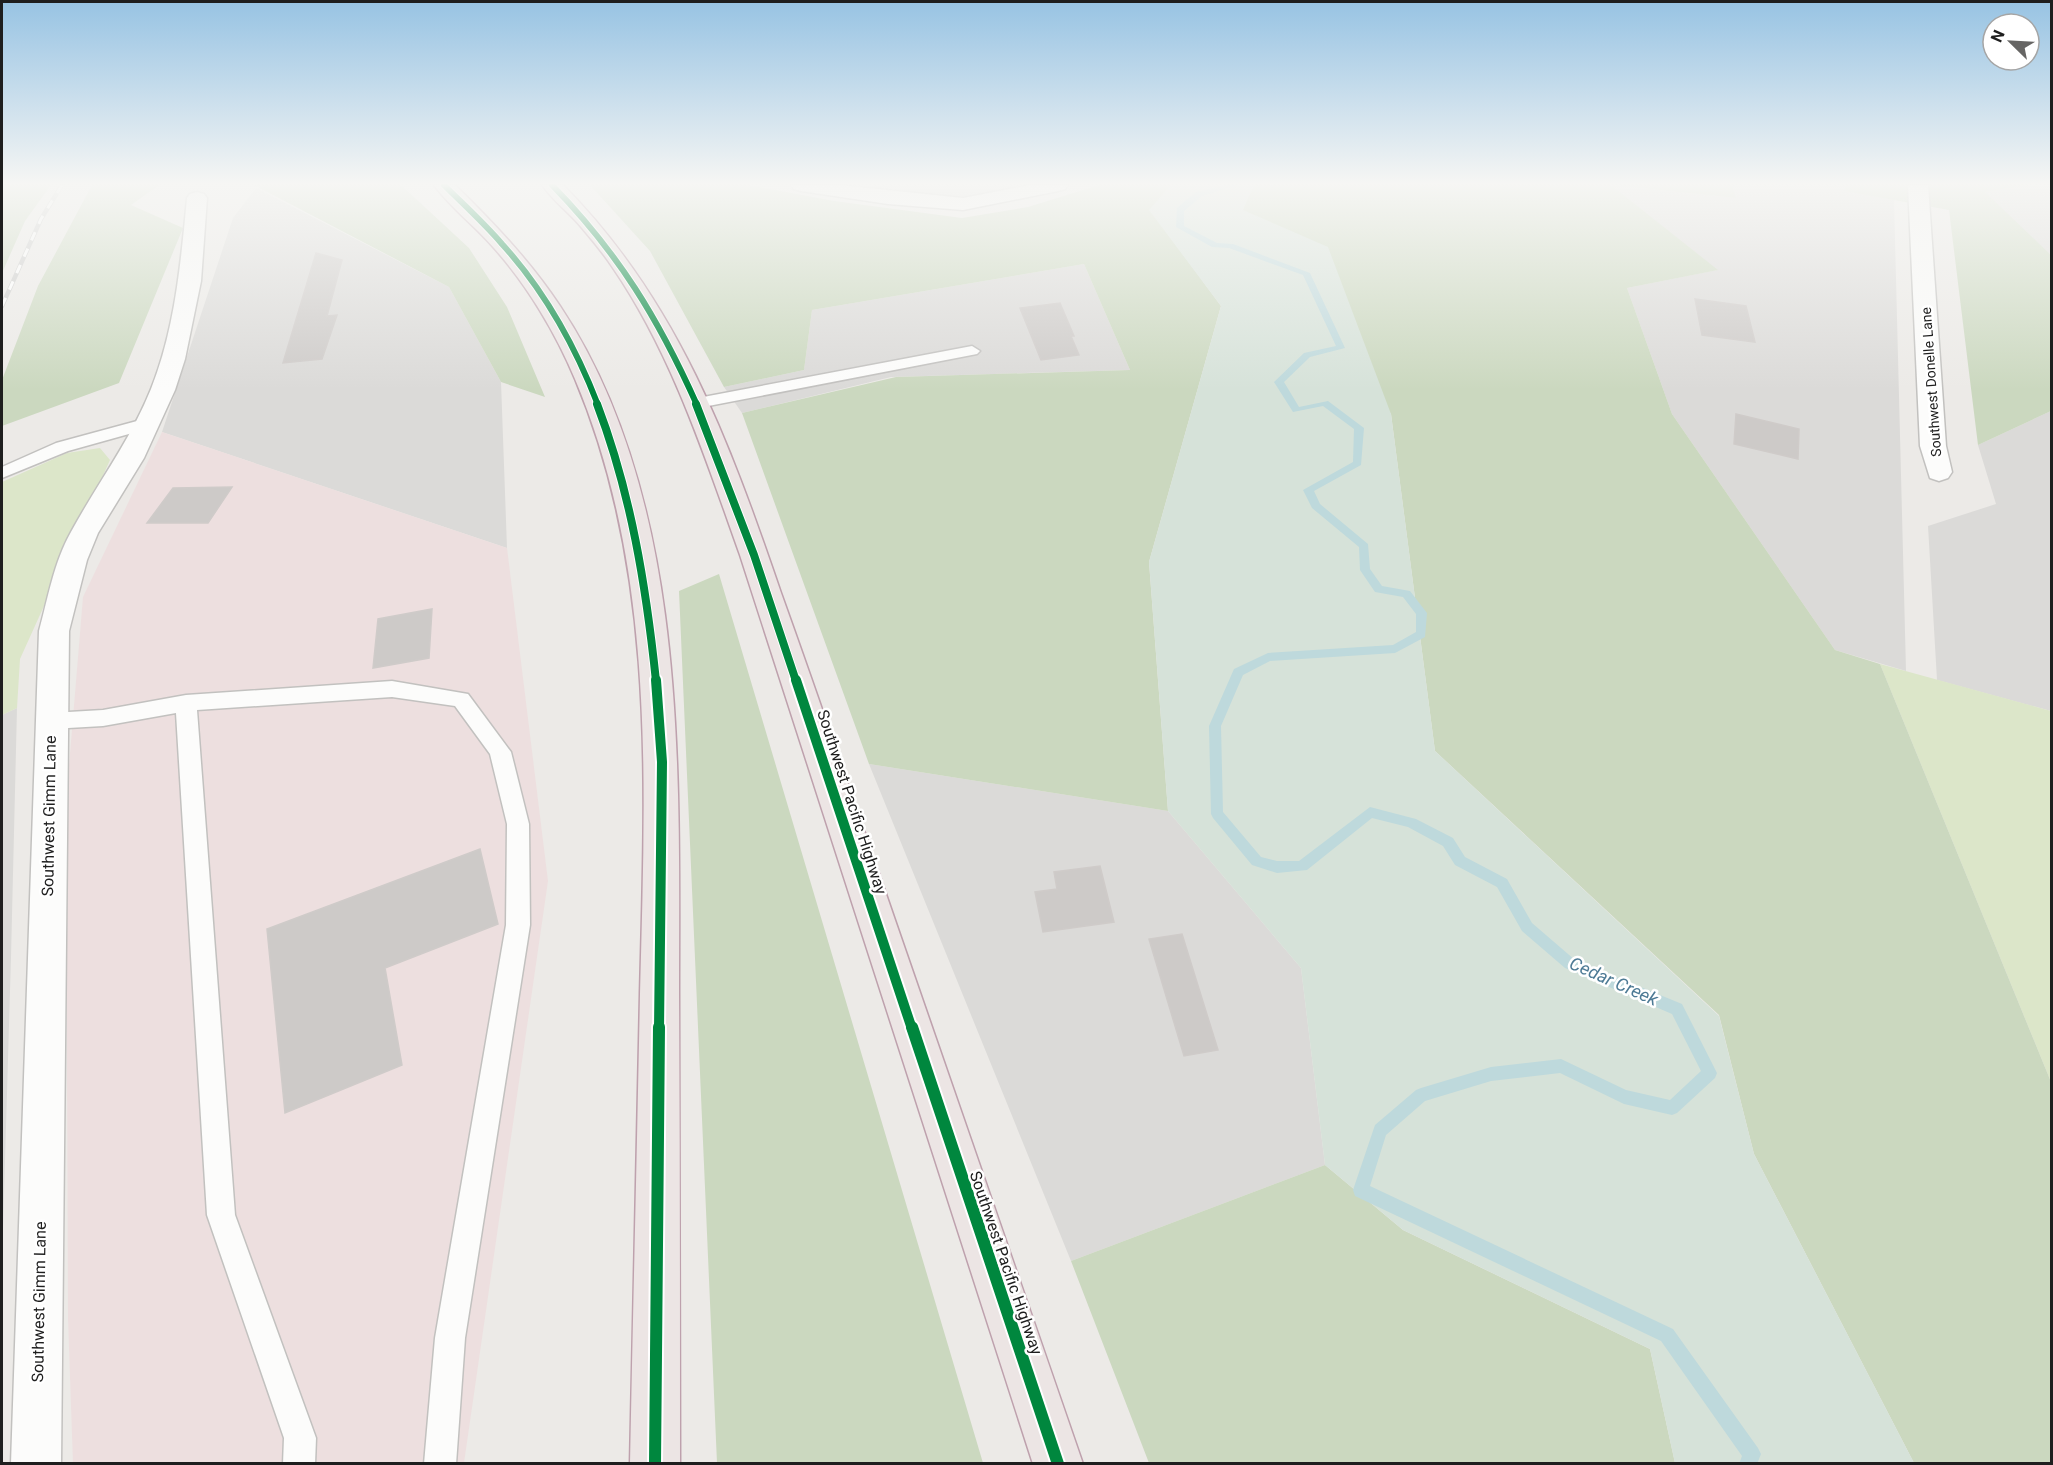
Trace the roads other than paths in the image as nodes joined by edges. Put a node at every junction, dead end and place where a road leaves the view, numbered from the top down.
1 (191, 253) edge
2 (513, 253) edge
3 (614, 253) edge
4 (1922, 253) edge
5 (972, 351) dead end
6 (698, 403) junction
7 (148, 423) junction
8 (1939, 472) dead end
9 (2, 474) edge
10 (186, 703) junction
11 (51, 721) junction
12 (36, 1464) edge
13 (299, 1464) edge
14 (440, 1464) edge
15 (655, 1464) edge
16 (1058, 1464) edge

1 - 7 street, Southwest Gimm Lane
2 - 15 highway
3 - 6 highway, Southwest Pacific Highway
4 - 8 street, Southwest Donelle Lane
5 - 6 lane
6 - 16 highway, Southwest Pacific Highway
7 - 9 lane
7 - 11 street, Southwest Gimm Lane
10 - 11 lane
10 - 13 lane
10 - 14 lane
11 - 12 street, Southwest Gimm Lane

